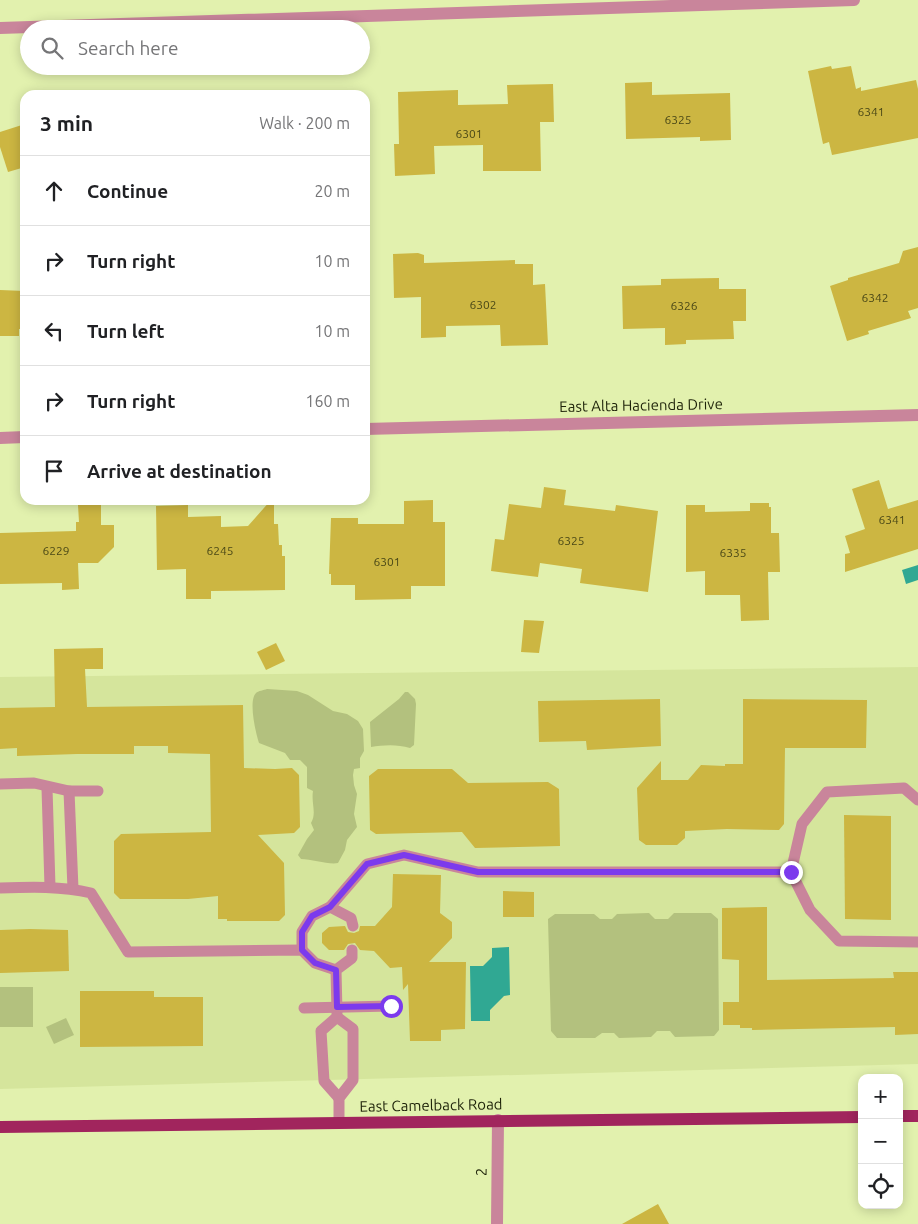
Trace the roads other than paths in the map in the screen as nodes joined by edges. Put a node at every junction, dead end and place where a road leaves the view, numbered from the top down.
1 (854, 0) edge
2 (244, 20) edge
3 (20, 27) edge
4 (0, 28) edge
5 (918, 415) edge
6 (370, 428) edge
7 (20, 437) edge
8 (0, 438) edge
9 (0, 784) edge
10 (47, 788) junction
11 (69, 791) junction
12 (98, 791) dead end
13 (918, 800) edge
14 (791, 872) junction
15 (50, 887) junction
16 (0, 888) edge
17 (73, 889) junction
18 (330, 907) junction
19 (353, 926) dead end
20 (918, 942) edge
21 (302, 950) junction
22 (352, 950) dead end
23 (336, 970) junction
24 (391, 1006) dead end
25 (304, 1008) dead end
26 (337, 1012) junction
27 (339, 1098) junction
28 (903, 1116) edge
29 (918, 1116) edge
30 (858, 1117) edge
31 (498, 1120) junction
32 (339, 1123) junction
33 (0, 1127) edge
34 (497, 1224) edge

1 - 2 street
3 - 4 street
5 - 6 street, East Alta Hacienda Drive
7 - 8 street
9 - 10 lane
10 - 11 lane
10 - 15 lane
11 - 12 lane
11 - 17 lane
13 - 14 lane
14 - 18 lane
14 - 20 lane
15 - 16 lane
15 - 17 lane
17 - 21 lane
18 - 19 lane
18 - 21 lane
21 - 23 lane
22 - 23 lane
23 - 26 lane
24 - 26 lane
25 - 26 lane
26 - 27 lane
26 - 27 lane
27 - 32 lane
28 - 29 main road
30 - 31 main road, East Camelback Road
31 - 32 main road, East Camelback Road
31 - 34 street, 2
32 - 33 main road, East Camelback Road

